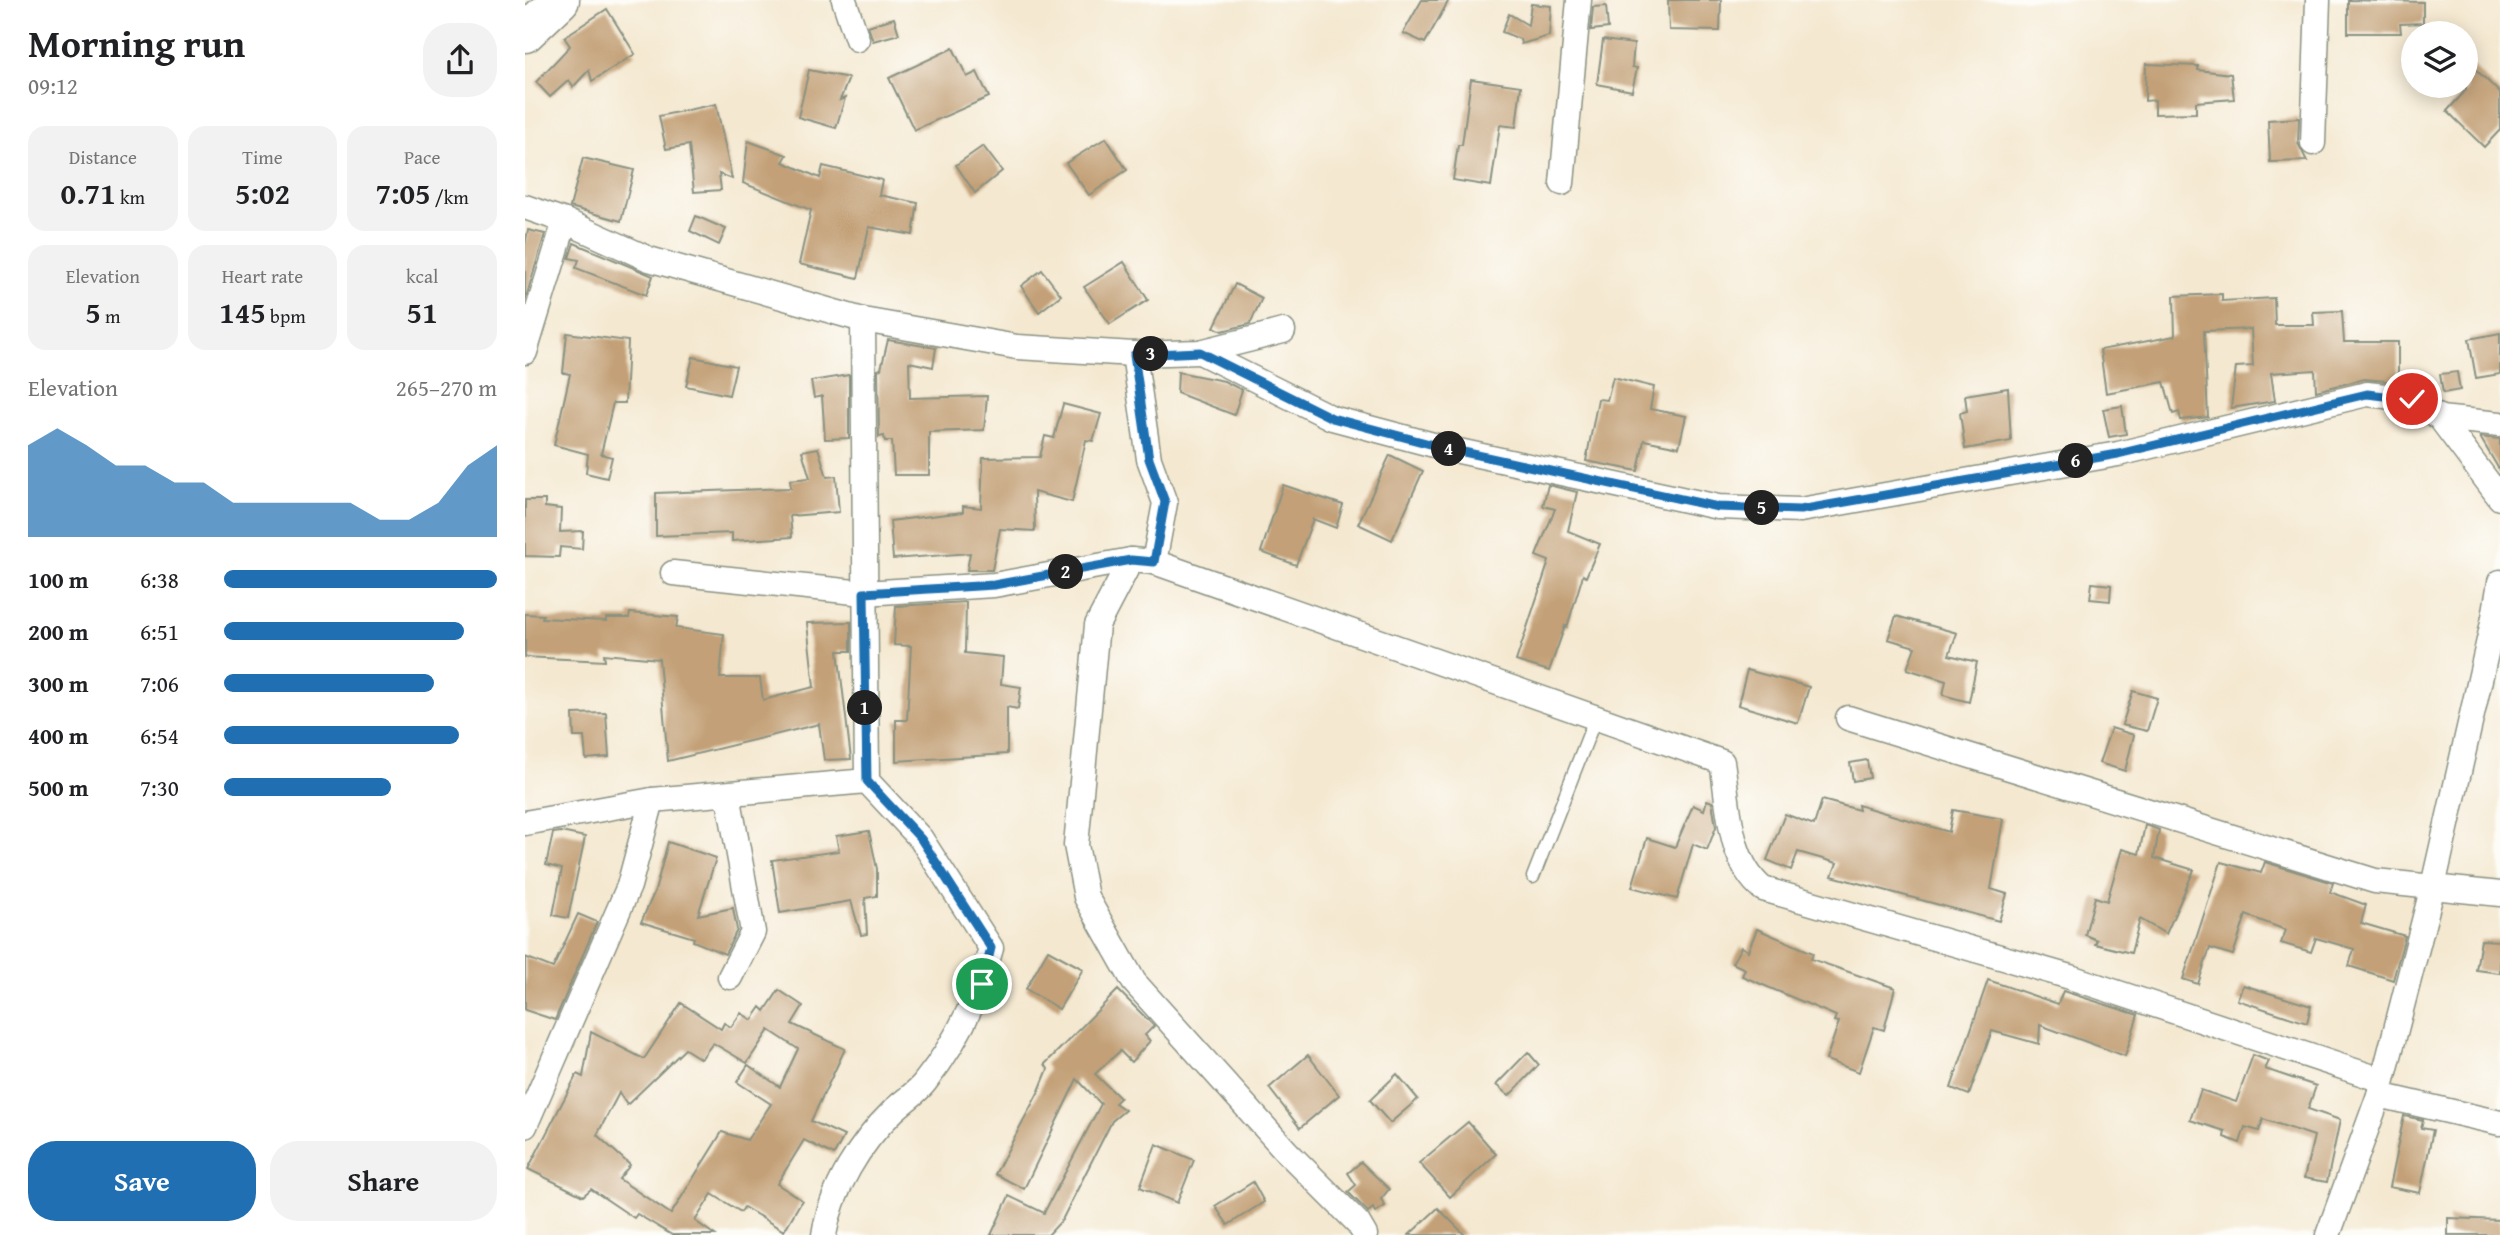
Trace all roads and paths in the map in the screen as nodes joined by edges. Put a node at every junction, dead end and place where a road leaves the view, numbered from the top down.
1 (560, 0) edge
2 (844, 0) edge
3 (1579, 0) edge
4 (2318, 0) edge
5 (525, 33) edge
6 (857, 39) dead end
7 (2313, 143) dead end
8 (1562, 183) dead end
9 (525, 206) edge
10 (565, 221) junction
11 (863, 320) junction
12 (1283, 331) dead end
13 (525, 352) edge
14 (1200, 352) junction
15 (1134, 355) junction
16 (2440, 418) junction
17 (2500, 424) edge
18 (2500, 498) edge
19 (1142, 561) junction
20 (673, 573) dead end
21 (2500, 582) edge
22 (864, 593) junction
23 (2497, 621) edge
24 (1847, 718) dead end
25 (1595, 719) junction
26 (867, 781) junction
27 (729, 794) junction
28 (652, 800) junction
29 (525, 823) edge
30 (1533, 877) dead end
31 (2433, 886) junction
32 (2500, 894) edge
33 (730, 976) dead end
34 (2380, 1088) junction
35 (2500, 1124) edge
36 (525, 1126) edge
37 (824, 1235) edge
38 (1365, 1235) edge
39 (2328, 1235) edge

1 - 5 highway
2 - 6 street
3 - 8 street
4 - 7 street
9 - 10 street
10 - 11 street
10 - 13 street
11 - 15 street
11 - 22 street
12 - 14 street
14 - 15 street
14 - 16 street
15 - 19 street
16 - 17 street
16 - 18 street
19 - 22 street
19 - 25 street
19 - 38 street
20 - 22 street
21 - 23 street
22 - 26 street
23 - 31 street
24 - 31 street
25 - 30 lane
25 - 34 street
26 - 27 street
26 - 37 street
27 - 28 street
27 - 33 street
28 - 29 street
28 - 36 street
31 - 32 street
31 - 34 street
34 - 35 street
34 - 39 street

